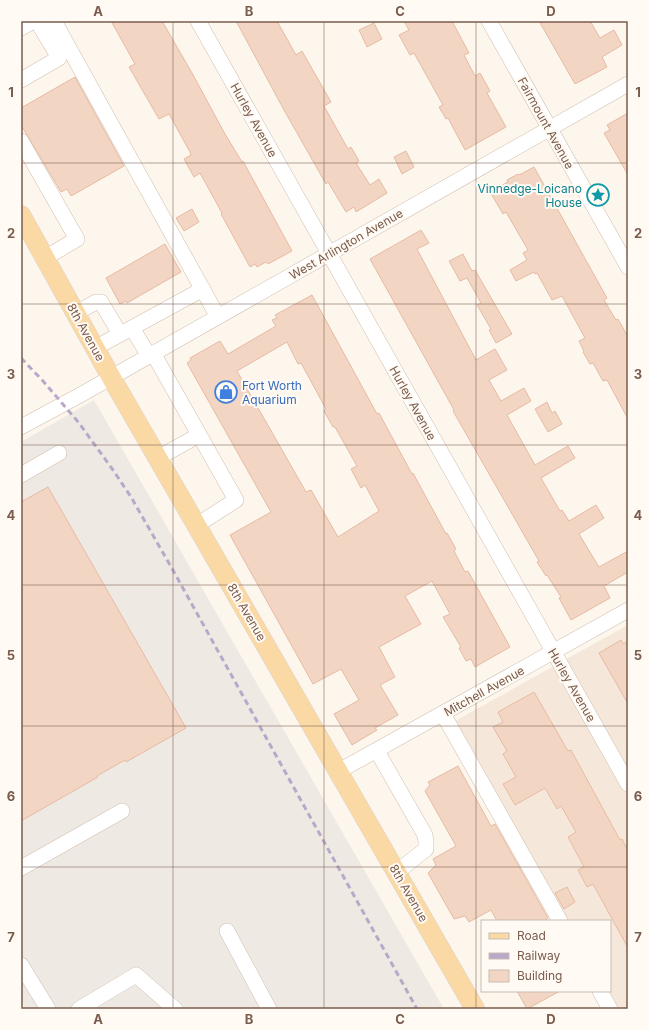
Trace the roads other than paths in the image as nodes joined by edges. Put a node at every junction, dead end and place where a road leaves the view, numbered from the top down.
1 (34, 21) edge
2 (38, 21) edge
3 (54, 21) edge
4 (198, 21) edge
5 (489, 21) edge
6 (21, 28) edge
7 (21, 80) edge
8 (628, 84) edge
9 (550, 129) junction
10 (21, 141) edge
11 (21, 215) edge
12 (329, 254) junction
13 (45, 258) junction
14 (628, 267) edge
15 (203, 290) junction
16 (76, 313) junction
17 (218, 317) junction
18 (126, 331) junction
19 (95, 348) junction
20 (151, 355) junction
21 (111, 377) junction
22 (21, 426) edge
23 (199, 435) junction
24 (59, 453) dead end
25 (158, 458) junction
26 (21, 475) edge
27 (197, 525) junction
28 (628, 610) edge
29 (553, 652) junction
30 (443, 714) junction
31 (377, 751) junction
32 (340, 771) junction
33 (628, 784) edge
34 (122, 811) dead end
35 (21, 868) edge
36 (397, 872) junction
37 (559, 920) edge
38 (227, 931) dead end
39 (21, 965) edge
40 (601, 992) edge
41 (48, 1009) edge
42 (79, 1009) edge
43 (175, 1009) edge
44 (269, 1009) edge
45 (475, 1009) edge
46 (610, 1009) edge

1 - 6 street
2 - 7 street
3 - 15 street
4 - 12 street, Hurley Avenue
5 - 9 street, Fairmount Avenue
8 - 9 street, West Arlington Avenue
9 - 12 street, West Arlington Avenue
9 - 14 street, Fairmount Avenue
10 - 13 street
11 - 13 main road, 8th Avenue
12 - 17 street, West Arlington Avenue
12 - 29 street, Hurley Avenue
13 - 16 main road, 8th Avenue
15 - 17 street
15 - 18 street
16 - 18 street
16 - 19 main road, 8th Avenue
17 - 20 street, West Arlington Avenue
18 - 19 street
18 - 20 street
19 - 21 main road, 8th Avenue
20 - 21 street, West Arlington Avenue
20 - 23 street
21 - 22 street, West Arlington Avenue
21 - 25 main road, 8th Avenue
23 - 25 street
23 - 27 street
24 - 26 street
25 - 27 main road, 8th Avenue
27 - 32 main road, 8th Avenue
28 - 29 street, Mitchell Avenue
29 - 30 street, Mitchell Avenue
29 - 33 street, Hurley Avenue
30 - 31 street, Mitchell Avenue
30 - 37 street
31 - 32 street, Mitchell Avenue
31 - 36 street
32 - 36 main road, 8th Avenue
34 - 35 street
36 - 45 main road, 8th Avenue
38 - 44 street
39 - 41 street
40 - 46 street
42 - 43 street

